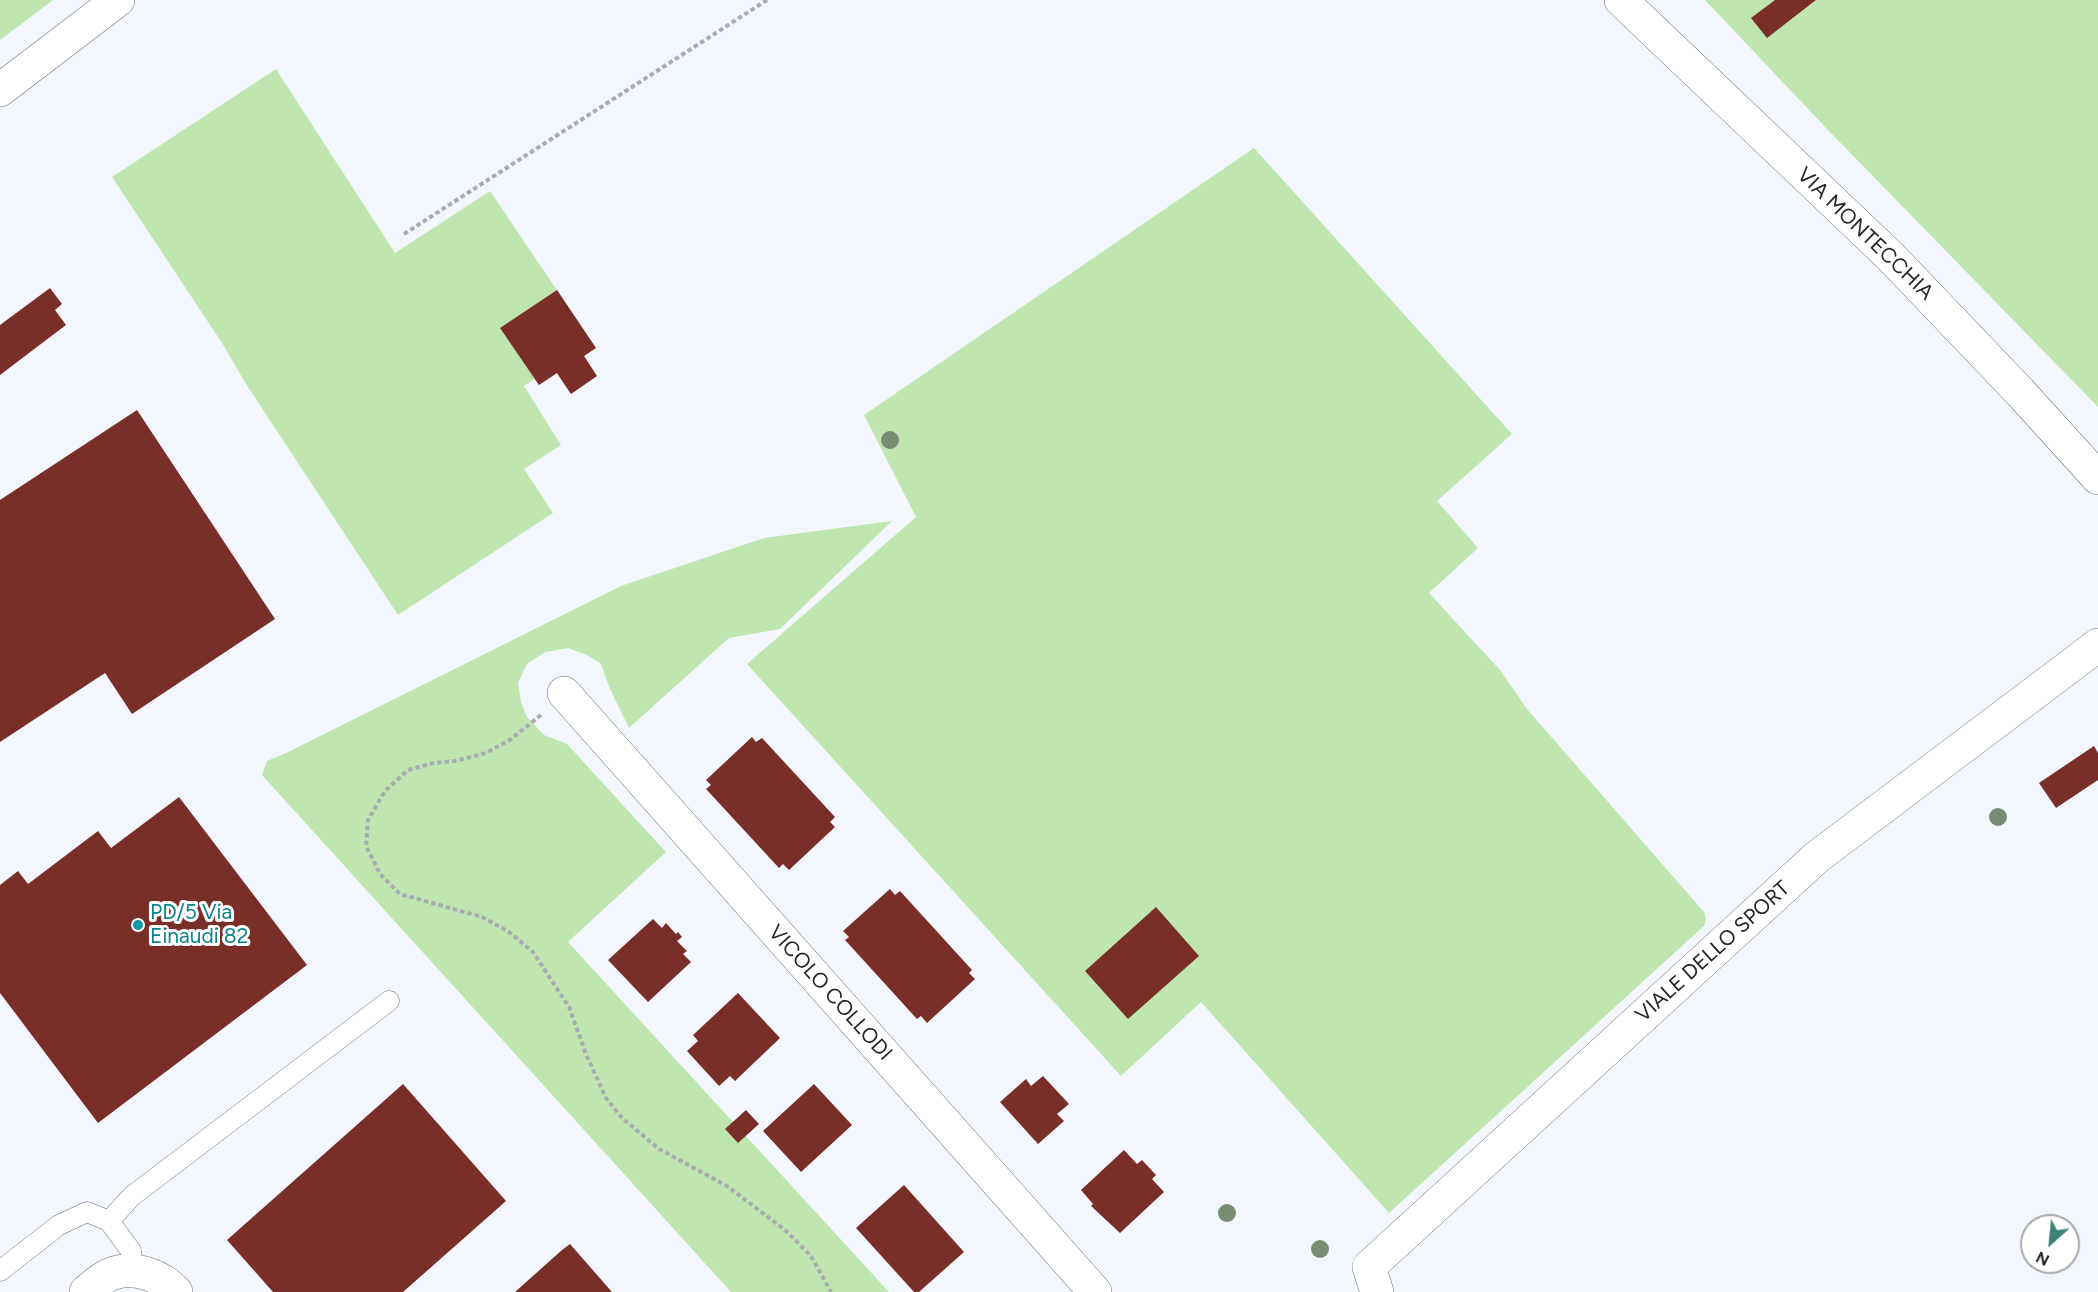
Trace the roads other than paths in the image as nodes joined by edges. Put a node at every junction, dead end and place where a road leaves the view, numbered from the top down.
1 (118, 0) edge
2 (1621, 0) edge
3 (0, 90) edge
4 (2098, 478) edge
5 (2098, 645) edge
6 (564, 693) road end
7 (389, 1001) dead end
8 (109, 1221) junction
9 (0, 1271) edge
10 (132, 1271) junction
11 (86, 1292) edge
12 (176, 1292) edge
13 (1095, 1292) edge
14 (1377, 1292) edge

1 - 3 street
2 - 4 street, VIA MONTECCHIA
5 - 14 street, VIALE DELLO SPORT
6 - 13 street, VICOLO COLLODI
7 - 8 lane
8 - 9 lane
8 - 10 lane
10 - 11 street
10 - 12 street

